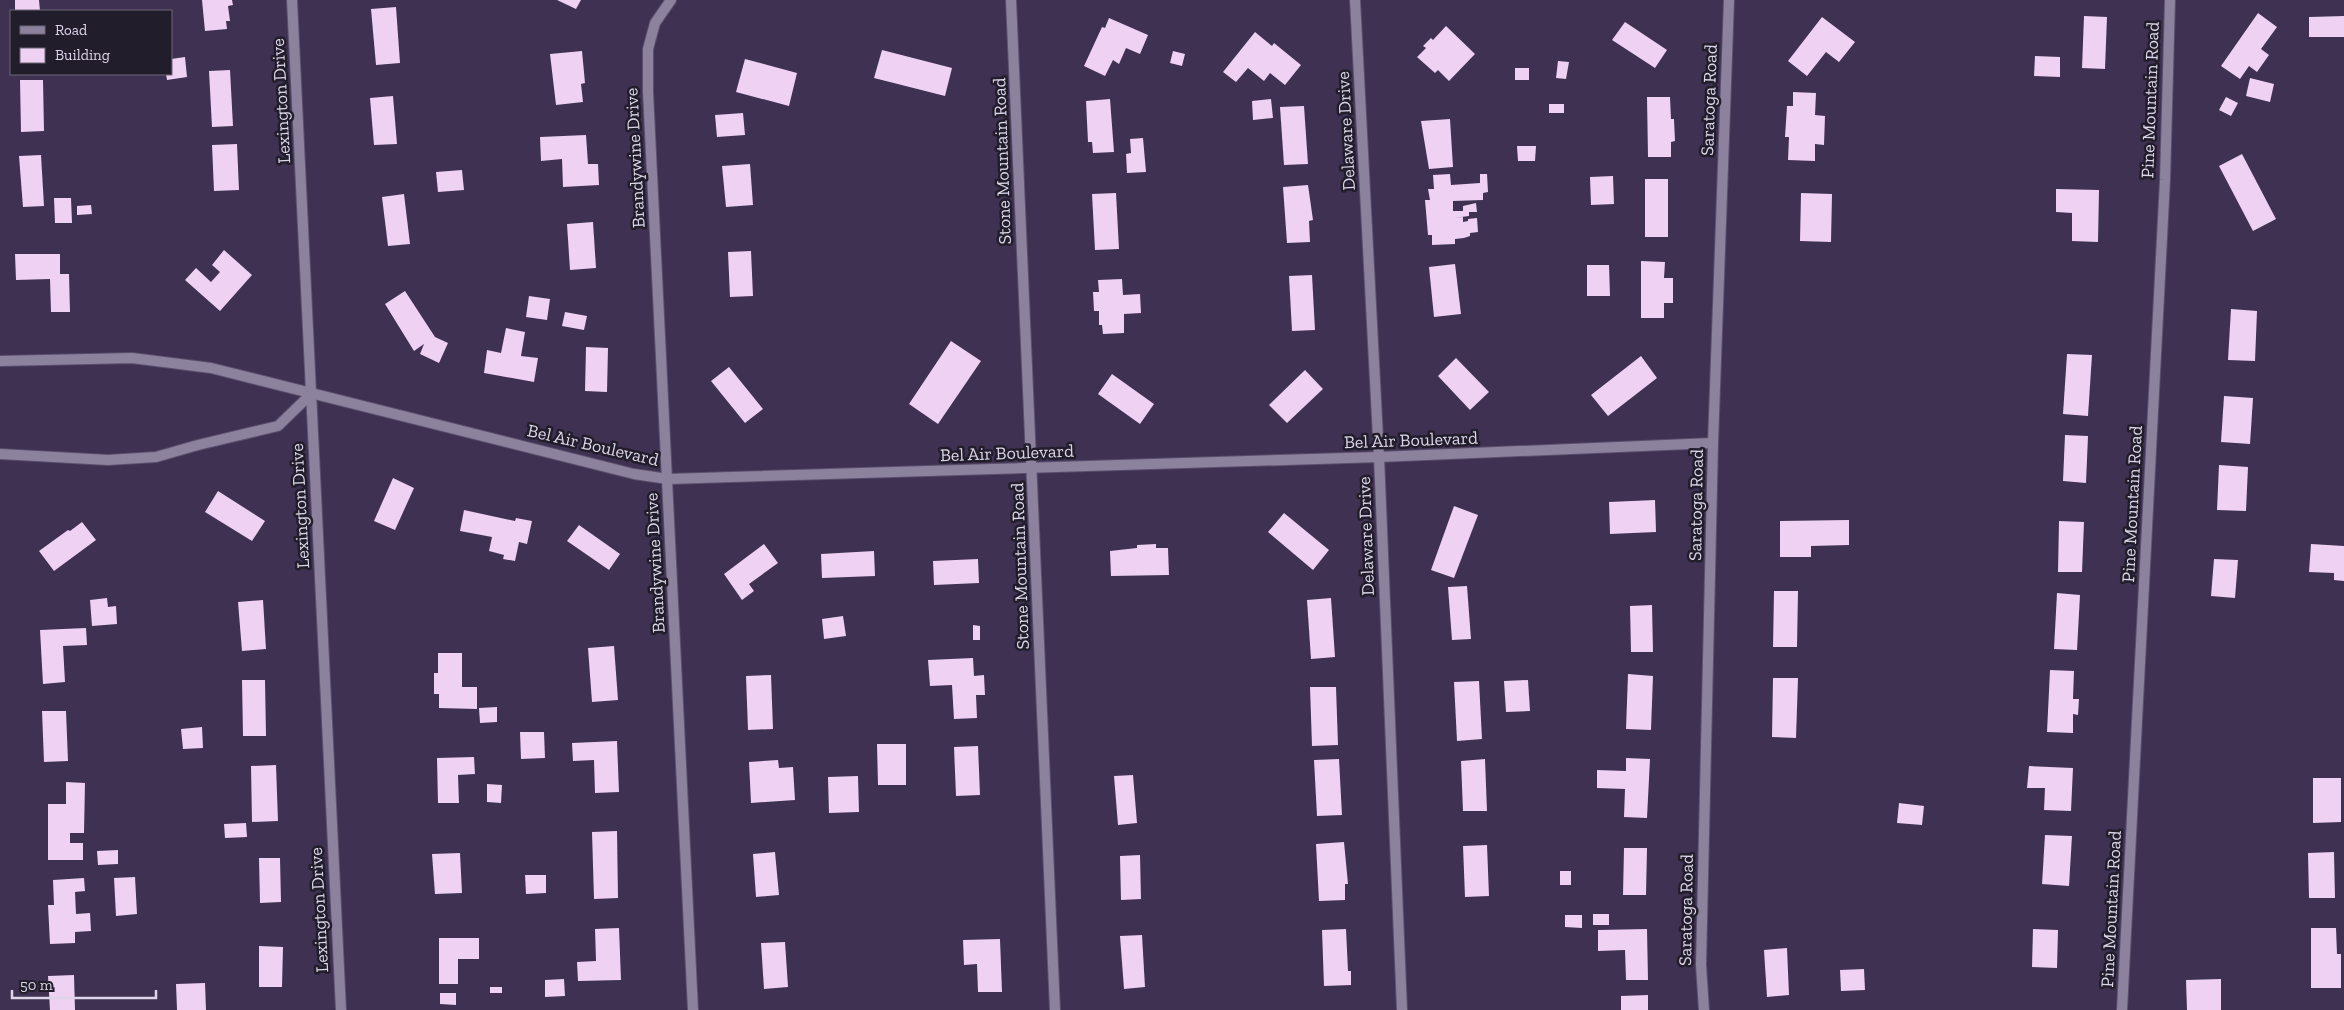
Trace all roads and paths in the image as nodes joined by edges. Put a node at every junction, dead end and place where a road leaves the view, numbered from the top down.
1 (292, 0) edge
2 (671, 0) edge
3 (1011, 0) edge
4 (1355, 0) edge
5 (1729, 0) edge
6 (2170, 0) edge
7 (0, 361) edge
8 (311, 394) junction
9 (1713, 443) junction
10 (0, 454) edge
11 (1379, 458) junction
12 (1032, 468) junction
13 (668, 479) junction
14 (340, 1010) edge
15 (693, 1010) edge
16 (1055, 1010) edge
17 (1402, 1010) edge
18 (1704, 1010) edge
19 (2122, 1010) edge

1 - 8 street, Lexington Drive
2 - 13 street, Brandywine Drive
3 - 12 street, Stone Mountain Road
4 - 11 street, Delaware Drive
5 - 9 street, Saratoga Road
6 - 19 street, Pine Mountain Road
7 - 8 street, Bel Air Boulevard
8 - 10 street
8 - 13 street, Bel Air Boulevard
8 - 14 street, Lexington Drive
9 - 11 street, Bel Air Boulevard
9 - 18 street, Saratoga Road
11 - 12 street, Bel Air Boulevard
11 - 17 street, Delaware Drive
12 - 13 street, Bel Air Boulevard
12 - 16 street, Stone Mountain Road
13 - 15 street, Brandywine Drive

